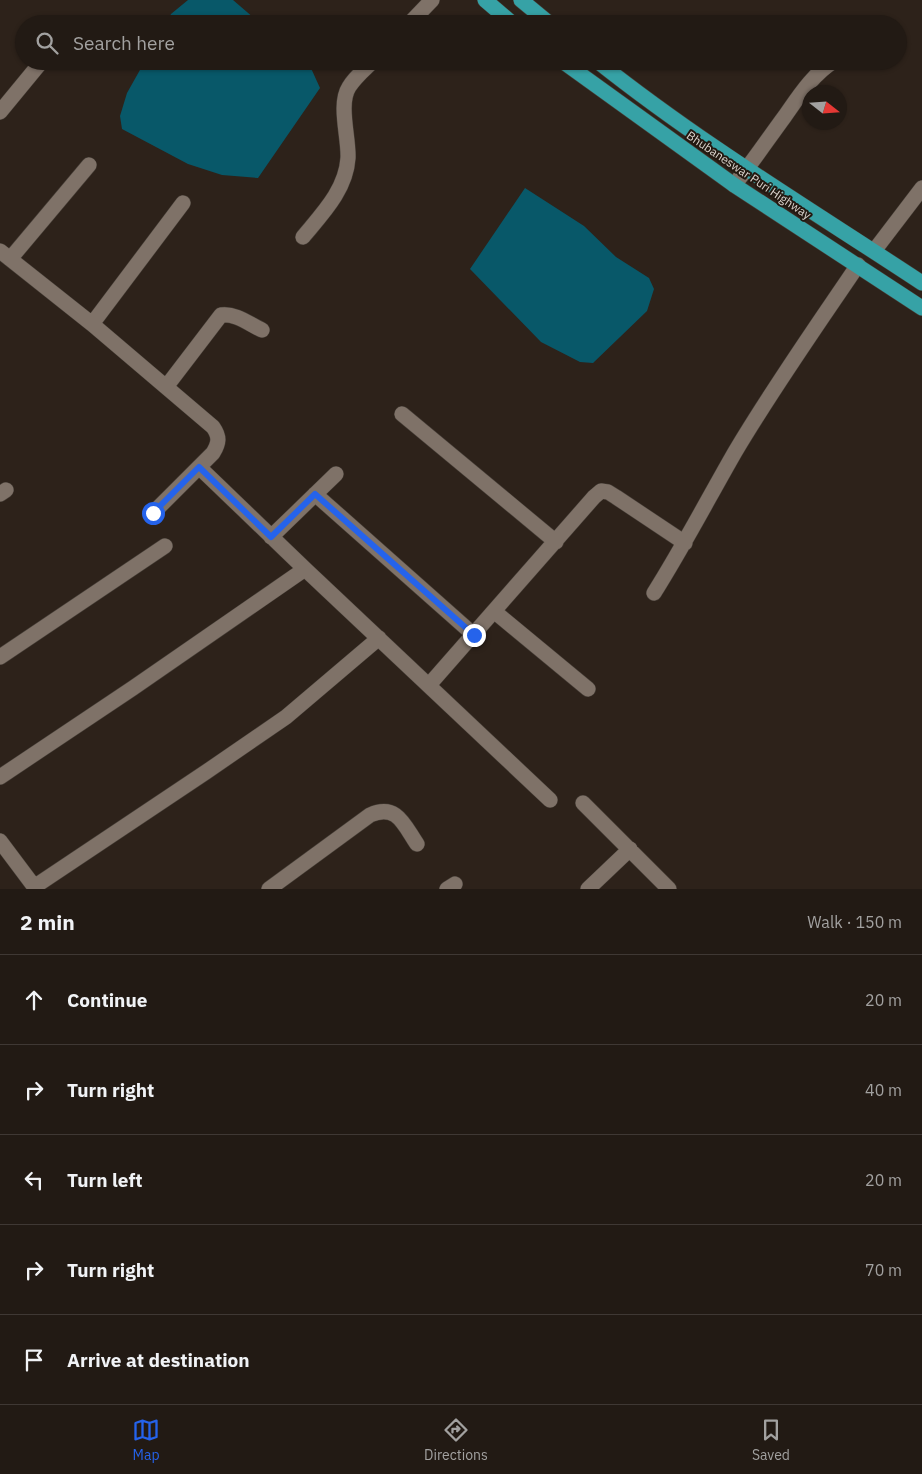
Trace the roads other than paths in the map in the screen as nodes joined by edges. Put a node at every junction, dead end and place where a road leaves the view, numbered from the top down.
1 (432, 0) edge
2 (485, 0) edge
3 (521, 0) edge
4 (418, 15) edge
5 (503, 15) edge
6 (539, 15) edge
7 (35, 70) edge
8 (364, 70) edge
9 (574, 70) edge
10 (608, 70) edge
11 (821, 70) edge
12 (0, 112) edge
13 (89, 166) dead end
14 (747, 169) junction
15 (734, 185) junction
16 (922, 188) edge
17 (183, 203) dead end
18 (303, 237) dead end
19 (874, 251) junction
20 (5, 255) edge
21 (858, 265) junction
22 (922, 284) edge
23 (922, 308) edge
24 (92, 324) junction
25 (262, 330) dead end
26 (166, 387) junction
27 (402, 414) dead end
28 (199, 467) junction
29 (336, 474) dead end
30 (315, 494) junction
31 (153, 513) dead end
32 (271, 537) junction
33 (556, 542) junction
34 (685, 543) junction
35 (165, 546) dead end
36 (305, 569) junction
37 (654, 593) dead end
38 (495, 612) junction
39 (474, 635) junction
40 (379, 638) junction
41 (0, 657) edge
42 (429, 686) junction
43 (588, 690) dead end
44 (0, 777) edge
45 (550, 800) dead end
46 (583, 803) dead end
47 (0, 841) edge
48 (418, 844) dead end
49 (630, 849) junction
50 (35, 888) edge
51 (269, 889) edge
52 (588, 889) edge
53 (668, 889) edge

1 - 4 street
2 - 5 highway
3 - 6 highway
7 - 12 street
8 - 18 street
9 - 15 highway, Bhubaneswar Puri Highway
10 - 14 highway, Bhubaneswar Puri Highway
11 - 14 street
13 - 20 street
14 - 15 street
14 - 19 highway, Bhubaneswar Puri Highway
15 - 21 highway, Bhubaneswar Puri Highway
16 - 19 street
17 - 24 street
19 - 22 highway, Bhubaneswar Puri Highway
20 - 24 street
21 - 23 highway, Bhubaneswar Puri Highway
21 - 34 street
24 - 26 street
25 - 26 street
26 - 28 street
27 - 33 street
28 - 31 street
28 - 32 street
29 - 30 street
30 - 32 street
30 - 39 street
32 - 36 street
33 - 34 street
33 - 38 street
34 - 37 street
35 - 41 street
36 - 40 street
36 - 44 street
38 - 39 street
38 - 43 street
39 - 42 street
40 - 42 street
40 - 50 street
42 - 45 street
46 - 49 street
47 - 50 street
48 - 51 street
49 - 52 street
49 - 53 street

